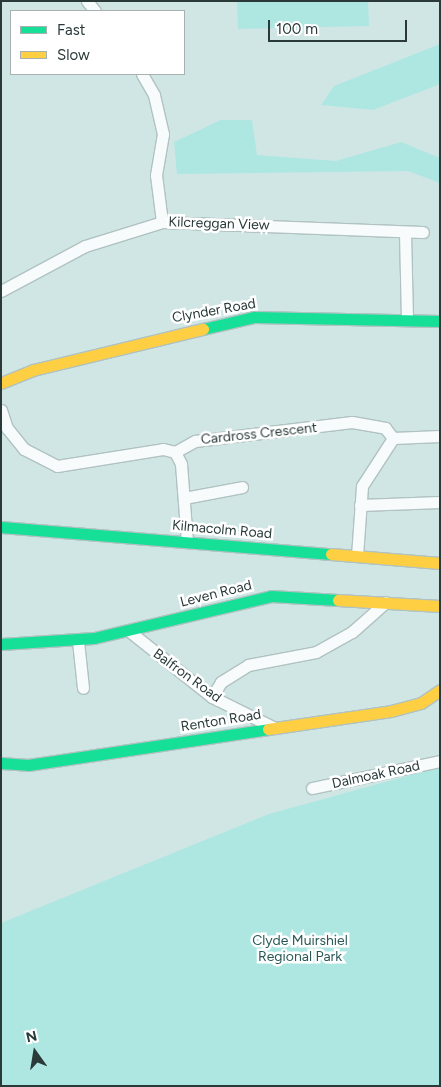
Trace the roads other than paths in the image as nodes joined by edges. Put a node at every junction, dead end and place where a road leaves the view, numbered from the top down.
1 (143, 75) edge
2 (162, 222) junction
3 (405, 232) junction
4 (423, 232) dead end
5 (1, 291) edge
6 (407, 318) junction
7 (440, 320) edge
8 (1, 383) edge
9 (1, 410) edge
10 (440, 436) edge
11 (393, 438) junction
12 (175, 452) junction
13 (242, 487) dead end
14 (184, 498) junction
15 (440, 502) edge
16 (360, 505) junction
17 (1, 527) edge
18 (187, 542) junction
19 (357, 556) junction
20 (440, 563) edge
21 (386, 602) junction
22 (440, 606) edge
23 (130, 631) junction
24 (78, 641) junction
25 (1, 644) edge
26 (83, 688) dead end
27 (440, 690) edge
28 (212, 697) junction
29 (275, 728) junction
30 (440, 761) edge
31 (1, 763) edge
32 (312, 788) dead end

1 - 2 street
2 - 3 street, Kilcreggan View
2 - 5 street, Kilcreggan View
3 - 4 street, Kilcreggan View
3 - 6 street
6 - 7 street, Clynder Road
6 - 8 street, Clynder Road
9 - 12 street, Cardross Crescent
10 - 11 street
11 - 12 street, Cardross Crescent
11 - 16 street
12 - 14 street
13 - 14 street
14 - 18 street
15 - 16 street
16 - 19 street
17 - 18 street, Kilmacolm Road
18 - 19 street, Kilmacolm Road
19 - 20 street, Kilmacolm Road
21 - 22 street, Leven Road
21 - 23 street, Leven Road
21 - 28 street
23 - 24 street, Leven Road
23 - 28 street, Balfron Road
24 - 25 street, Leven Road
24 - 26 street
27 - 29 street, Renton Road
28 - 29 street, Balfron Road
29 - 31 street, Renton Road
30 - 32 street, Dalmoak Road

